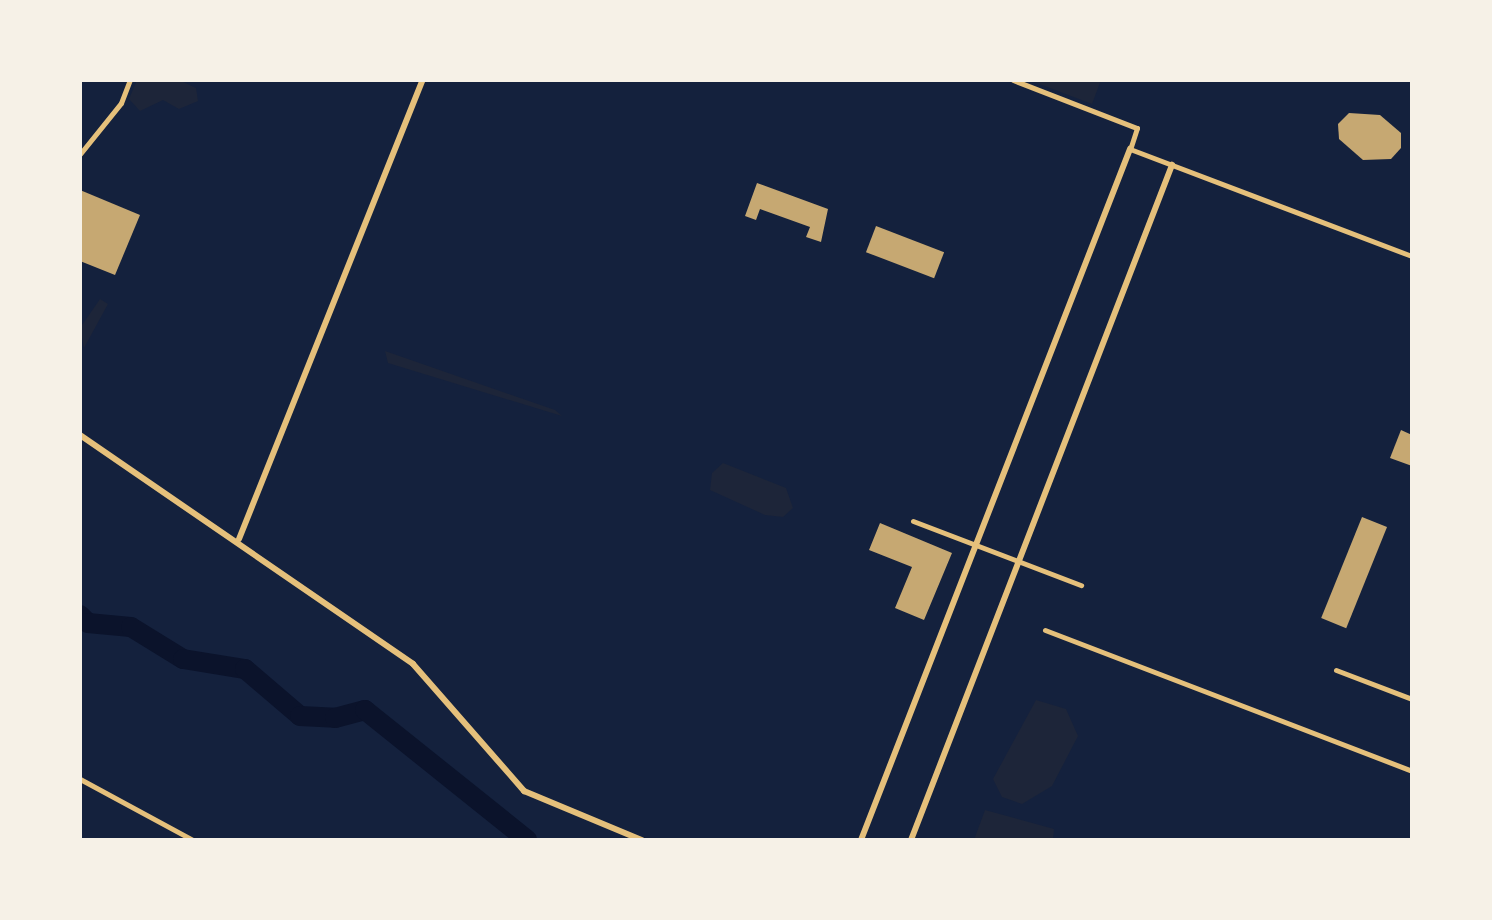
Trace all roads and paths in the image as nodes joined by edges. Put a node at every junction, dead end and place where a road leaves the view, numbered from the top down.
1 (130, 80) edge
2 (423, 80) edge
3 (1013, 80) edge
4 (1130, 149) junction
5 (80, 154) edge
6 (1172, 165) junction
7 (1412, 256) edge
8 (80, 435) edge
9 (913, 521) dead end
10 (238, 539) junction
11 (976, 545) junction
12 (1018, 562) junction
13 (1082, 585) dead end
14 (1045, 630) dead end
15 (1336, 670) dead end
16 (1412, 699) edge
17 (1412, 771) edge
18 (80, 779) edge
19 (193, 840) edge
20 (642, 840) edge
21 (861, 840) edge
22 (911, 840) edge

1 - 5 street
2 - 10 street
3 - 4 street
4 - 6 street
4 - 11 street
6 - 7 street
6 - 12 street
8 - 10 street
9 - 11 street
10 - 20 street
11 - 12 street
11 - 21 street
12 - 13 street
12 - 22 street
14 - 17 street
15 - 16 street
18 - 19 street

